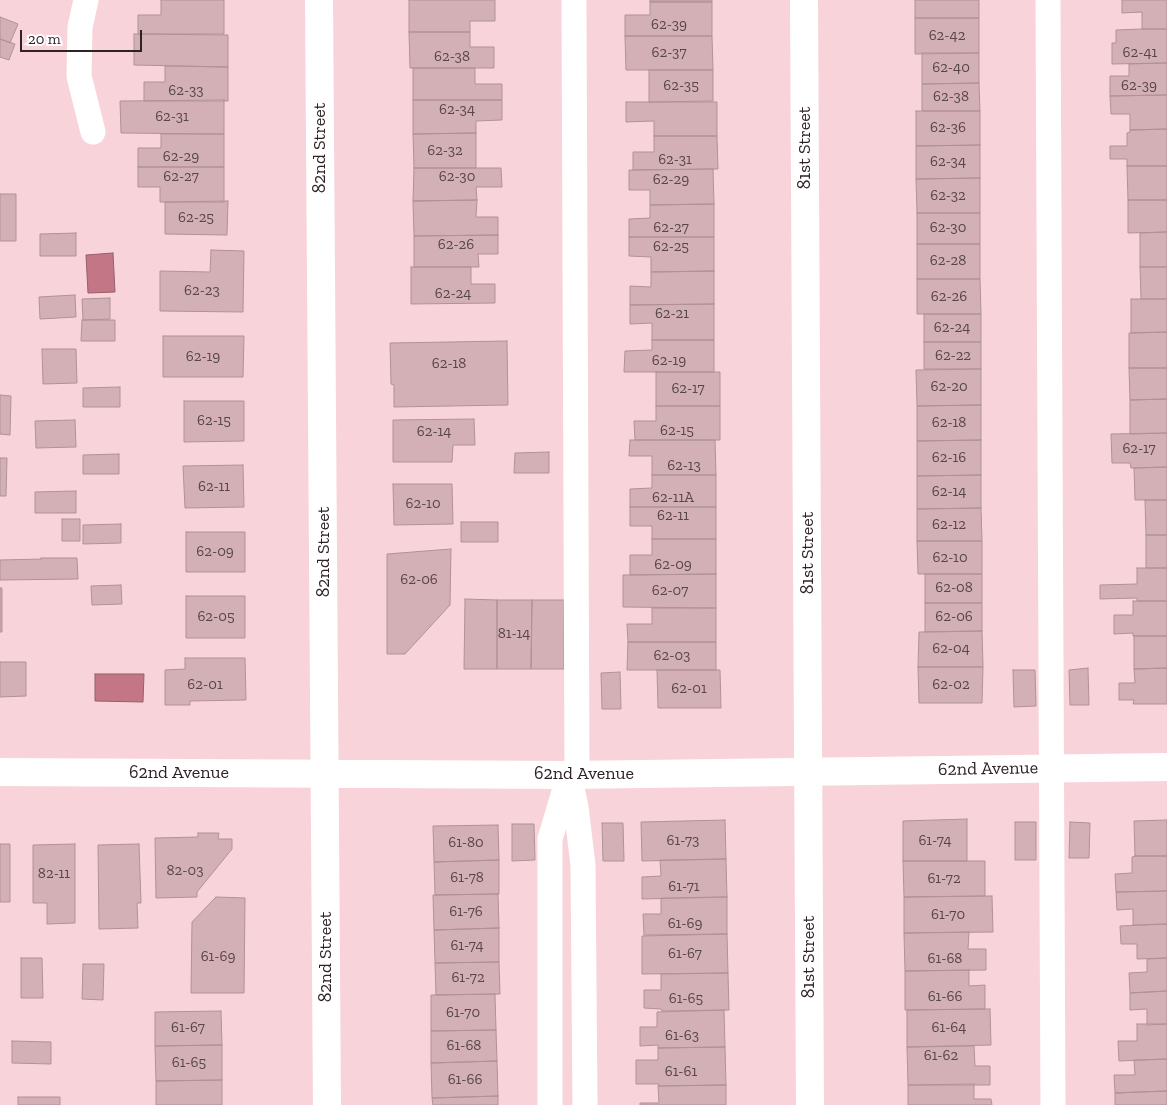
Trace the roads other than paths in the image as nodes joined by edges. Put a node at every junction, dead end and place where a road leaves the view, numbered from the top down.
1 (86, 0) edge
2 (319, 0) edge
3 (574, 0) edge
4 (804, 0) edge
5 (1048, 0) edge
6 (93, 132) dead end
7 (1167, 767) edge
8 (1051, 769) junction
9 (0, 772) edge
10 (809, 772) junction
11 (325, 775) junction
12 (573, 775) junction
13 (327, 1105) edge
14 (550, 1105) edge
15 (585, 1105) edge
16 (810, 1105) edge
17 (1052, 1105) edge

1 - 6 lane
2 - 11 street, 82nd Street
3 - 12 lane
4 - 10 street, 81st Street
5 - 8 lane
7 - 8 street, 62nd Avenue
8 - 10 street, 62nd Avenue
8 - 17 lane
9 - 11 street, 62nd Avenue
10 - 12 street, 62nd Avenue
10 - 16 street, 81st Street
11 - 12 street, 62nd Avenue
11 - 13 street, 82nd Street
12 - 14 lane
12 - 15 lane

